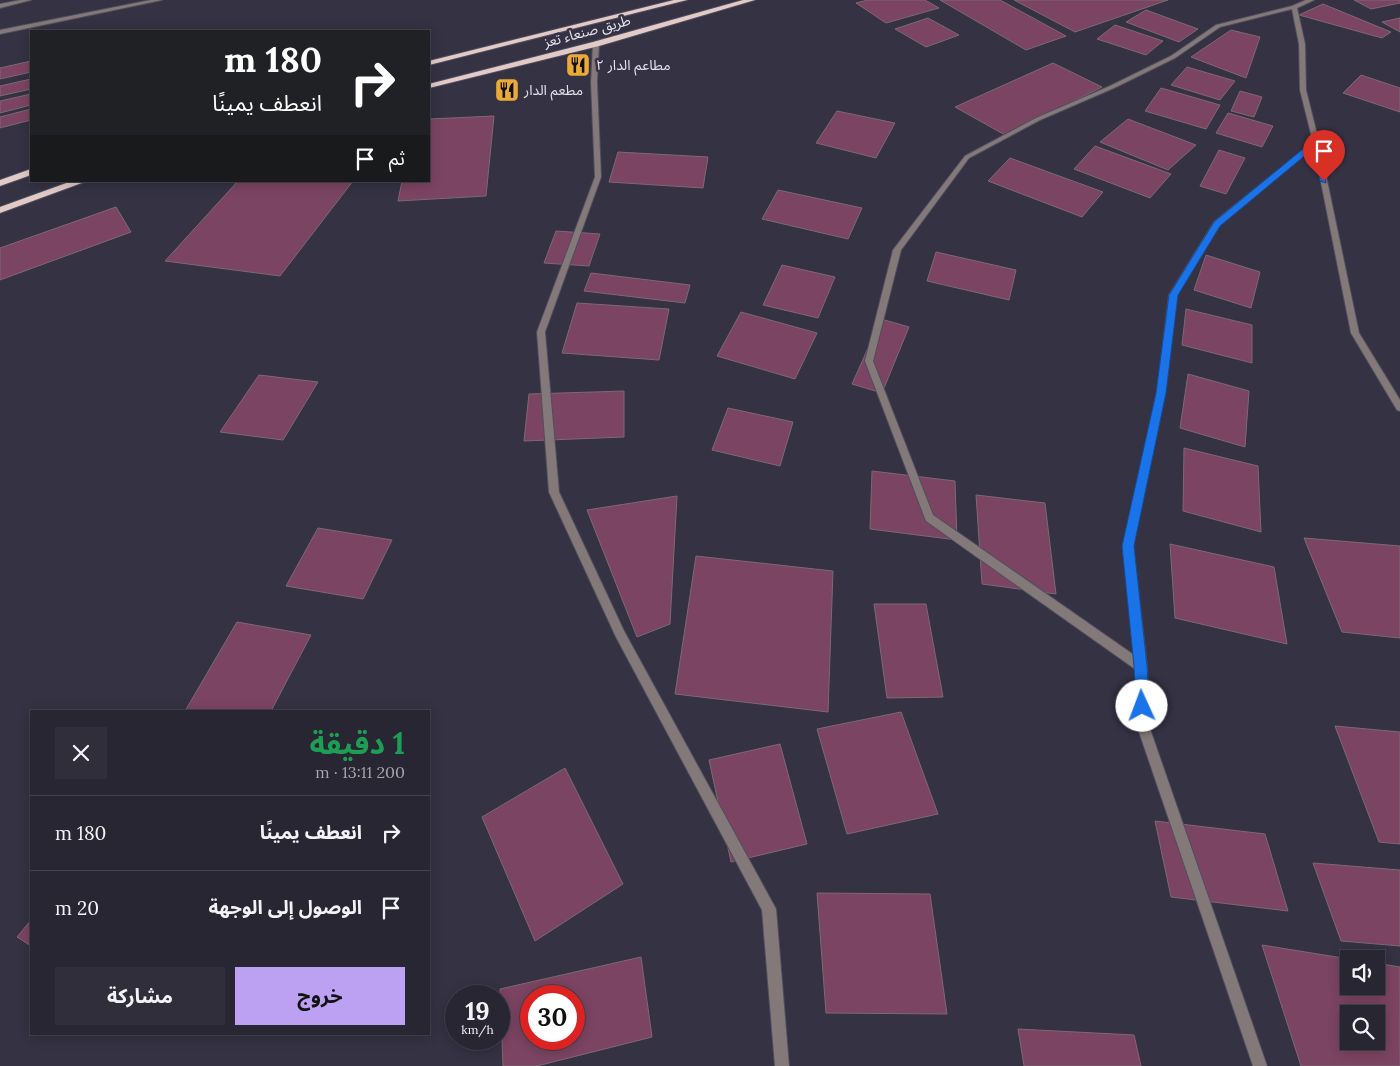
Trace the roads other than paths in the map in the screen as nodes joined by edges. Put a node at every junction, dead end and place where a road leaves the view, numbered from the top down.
1 (28, 0) edge
2 (160, 0) edge
3 (683, 0) edge
4 (751, 0) edge
5 (1311, 0) edge
6 (130, 3) edge
7 (0, 6) edge
8 (1294, 7) junction
9 (0, 32) edge
10 (590, 34) junction
11 (430, 63) edge
12 (430, 86) edge
13 (1316, 142) junction
14 (30, 172) edge
15 (79, 182) edge
16 (0, 183) edge
17 (0, 210) edge
18 (1400, 408) edge
19 (1141, 666) junction
20 (782, 1066) edge
21 (1260, 1066) edge

1 - 7 street
2 - 6 street
3 - 10 highway, طريق صنعاء تعز
4 - 10 highway, طريق صنعاء تعز
5 - 8 street
6 - 9 street
8 - 13 street
8 - 19 street
10 - 11 highway, طريق صنعاء تعز
10 - 12 highway, طريق صنعاء تعز
10 - 20 street
13 - 18 street
13 - 19 street
14 - 16 highway
15 - 17 highway
19 - 21 street

